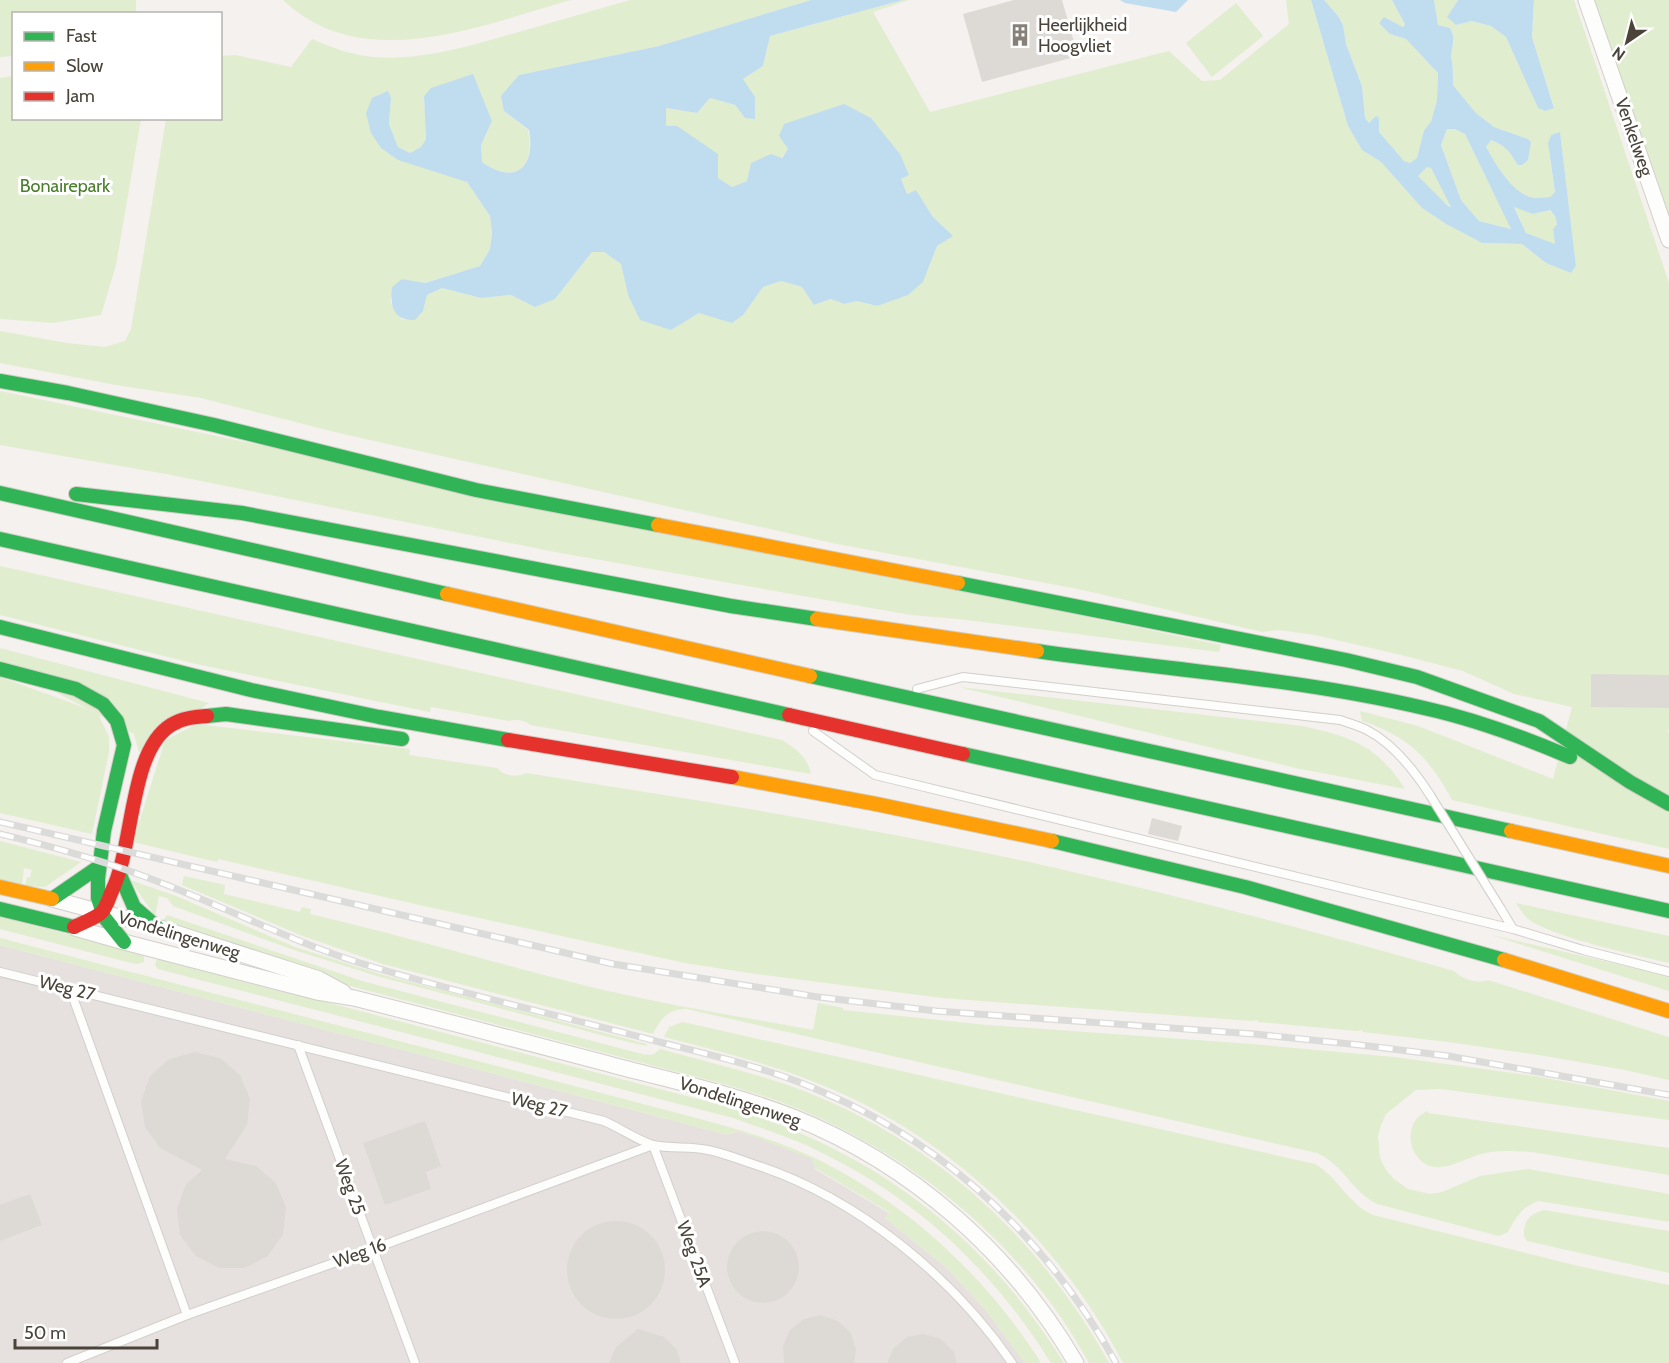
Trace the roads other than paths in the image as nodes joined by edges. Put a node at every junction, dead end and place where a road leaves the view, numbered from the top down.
1 (1586, 0) edge
2 (1669, 240) edge
3 (0, 381) edge
4 (0, 486) edge
5 (0, 493) edge
6 (0, 539) edge
7 (0, 627) edge
8 (0, 669) edge
9 (894, 695) junction
10 (792, 717) junction
11 (412, 741) dead end
12 (512, 741) junction
13 (446, 742) dead end
14 (1630, 782) junction
15 (1669, 804) edge
16 (1669, 866) edge
17 (97, 868) junction
18 (120, 875) junction
19 (0, 886) edge
20 (52, 899) junction
21 (0, 909) edge
22 (1669, 911) edge
23 (102, 912) junction
24 (74, 927) junction
25 (157, 927) junction
26 (1513, 929) junction
27 (124, 942) junction
28 (0, 972) edge
29 (1669, 972) edge
30 (70, 989) junction
31 (354, 998) junction
32 (1669, 1011) edge
33 (298, 1045) junction
34 (653, 1145) junction
35 (373, 1249) junction
36 (187, 1315) junction
37 (67, 1363) edge
38 (415, 1363) edge
39 (735, 1363) edge
40 (1012, 1363) edge
41 (1076, 1363) edge

1 - 2 street, Venkelweg
3 - 14 main road
4 - 14 main road
5 - 9 main road
6 - 10 main road
7 - 12 main road
8 - 17 main road
9 - 16 main road
9 - 26 lane, bridge
10 - 22 main road
10 - 26 lane
11 - 18 main road
12 - 13 main road
12 - 32 main road
14 - 15 main road
17 - 20 main road
17 - 23 main road
18 - 23 main road
18 - 25 main road
19 - 20 main road, Vondelingenweg
20 - 23 street, Vondelingenweg
21 - 24 main road, Vondelingenweg
23 - 24 main road
23 - 25 street, Vondelingenweg
23 - 27 main road
24 - 27 street, Vondelingenweg
25 - 31 street, Vondelingenweg
26 - 29 lane
27 - 31 street, Vondelingenweg
28 - 30 lane, Weg 27
30 - 33 lane, Weg 27
30 - 36 lane
31 - 41 street, Vondelingenweg
33 - 34 lane, Weg 27
33 - 35 lane, Weg 25
34 - 35 lane, Weg 16
34 - 39 lane, Weg 25A
34 - 40 lane, Weg 27
35 - 36 lane, Weg 16
35 - 38 lane, Weg 25
36 - 37 lane, Weg 16

